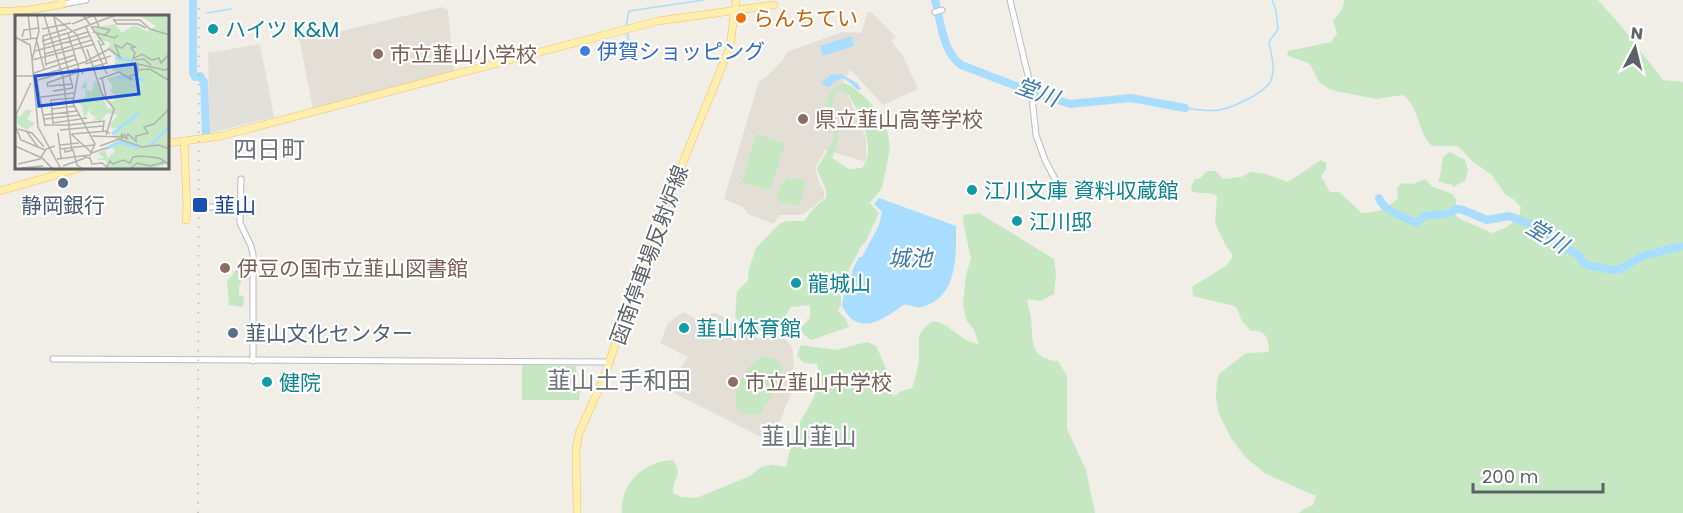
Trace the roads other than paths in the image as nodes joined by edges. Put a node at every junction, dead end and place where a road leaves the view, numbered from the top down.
1 (86, 0) edge
2 (736, 0) edge
3 (1010, 0) edge
4 (62, 2) edge
5 (774, 5) dead end
6 (734, 9) junction
7 (0, 11) edge
8 (184, 141) junction
9 (170, 143) edge
10 (73, 170) edge
11 (241, 179) dead end
12 (1055, 179) dead end
13 (0, 191) edge
14 (211, 207) dead end
15 (240, 208) junction
16 (186, 220) dead end
17 (52, 359) dead end
18 (253, 361) junction
19 (610, 362) junction
20 (577, 513) edge

1 - 4 street
2 - 6 main road, 函南停車場反射炉線
3 - 12 street
4 - 7 main road
5 - 6 main road
6 - 8 main road
6 - 19 main road, 函南停車場反射炉線
8 - 9 main road
8 - 16 main road
10 - 13 main road
11 - 15 street
14 - 15 street
15 - 18 street
17 - 18 street
18 - 19 street
19 - 20 main road, 函南停車場反射炉線

